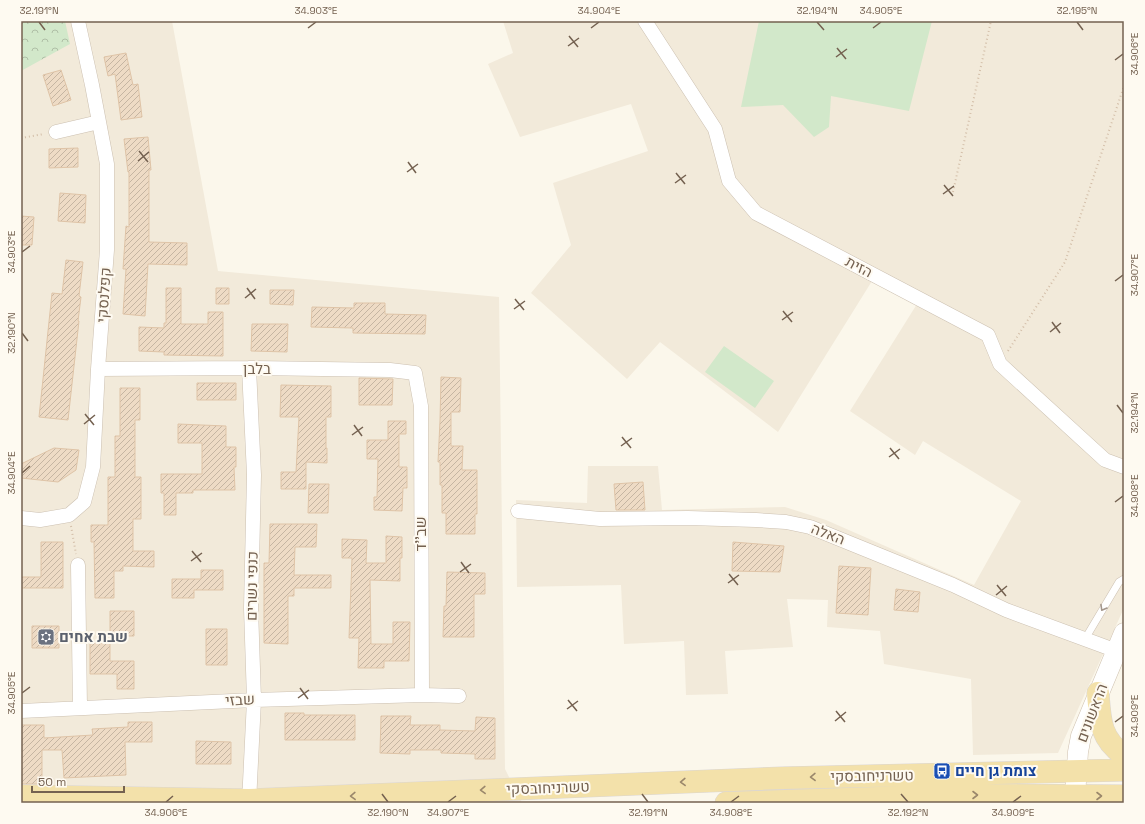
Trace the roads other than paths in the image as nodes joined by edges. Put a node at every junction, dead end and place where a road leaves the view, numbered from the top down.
1 (78, 21) edge
2 (645, 21) edge
3 (99, 122) junction
4 (56, 132) road end
5 (249, 368) junction
6 (98, 369) junction
7 (415, 373) joint
8 (1124, 467) edge
9 (518, 511) dead end
10 (21, 518) edge
11 (78, 564) road end
12 (1124, 579) edge
13 (1085, 639) junction
14 (1120, 642) edge
15 (1098, 694) junction
16 (422, 695) junction
17 (459, 696) dead end
18 (254, 700) junction
19 (80, 708) junction
20 (21, 711) edge
21 (1124, 755) edge
22 (1124, 770) edge
23 (1076, 771) junction
24 (21, 796) edge
25 (1075, 796) junction
26 (1124, 796) edge
27 (250, 801) edge
28 (726, 803) edge

1 - 3 street, קפלנסקי
2 - 8 street, הזית
3 - 4 street
3 - 6 street, קפלנסקי
5 - 6 street, בלבן
5 - 7 street, בלבן
5 - 18 street, כנפי נשרים
6 - 10 street, קפלנסקי
7 - 16 street, שב''ד
9 - 13 street, האלה
11 - 19 street
12 -> 13 lane
13 - 14 street, האלה
14 - 15 street, הראשונים
15 - 21 main road
15 - 23 street, הראשונים
16 - 17 street, שבזי
16 - 18 street, שבזי
18 - 19 street, שבזי
18 - 27 street, כנפי נשרים
19 - 20 street, שבזי
22 - 23 main road, טשרניחובסקי
23 - 25 street, הראשונים
23 -> 27 main road, טשרניחובסקי
24 - 27 main road, טשרניחובסקי
25 -> 26 main road, טשרניחובסקי
28 -> 25 main road, טשרניחובסקי

